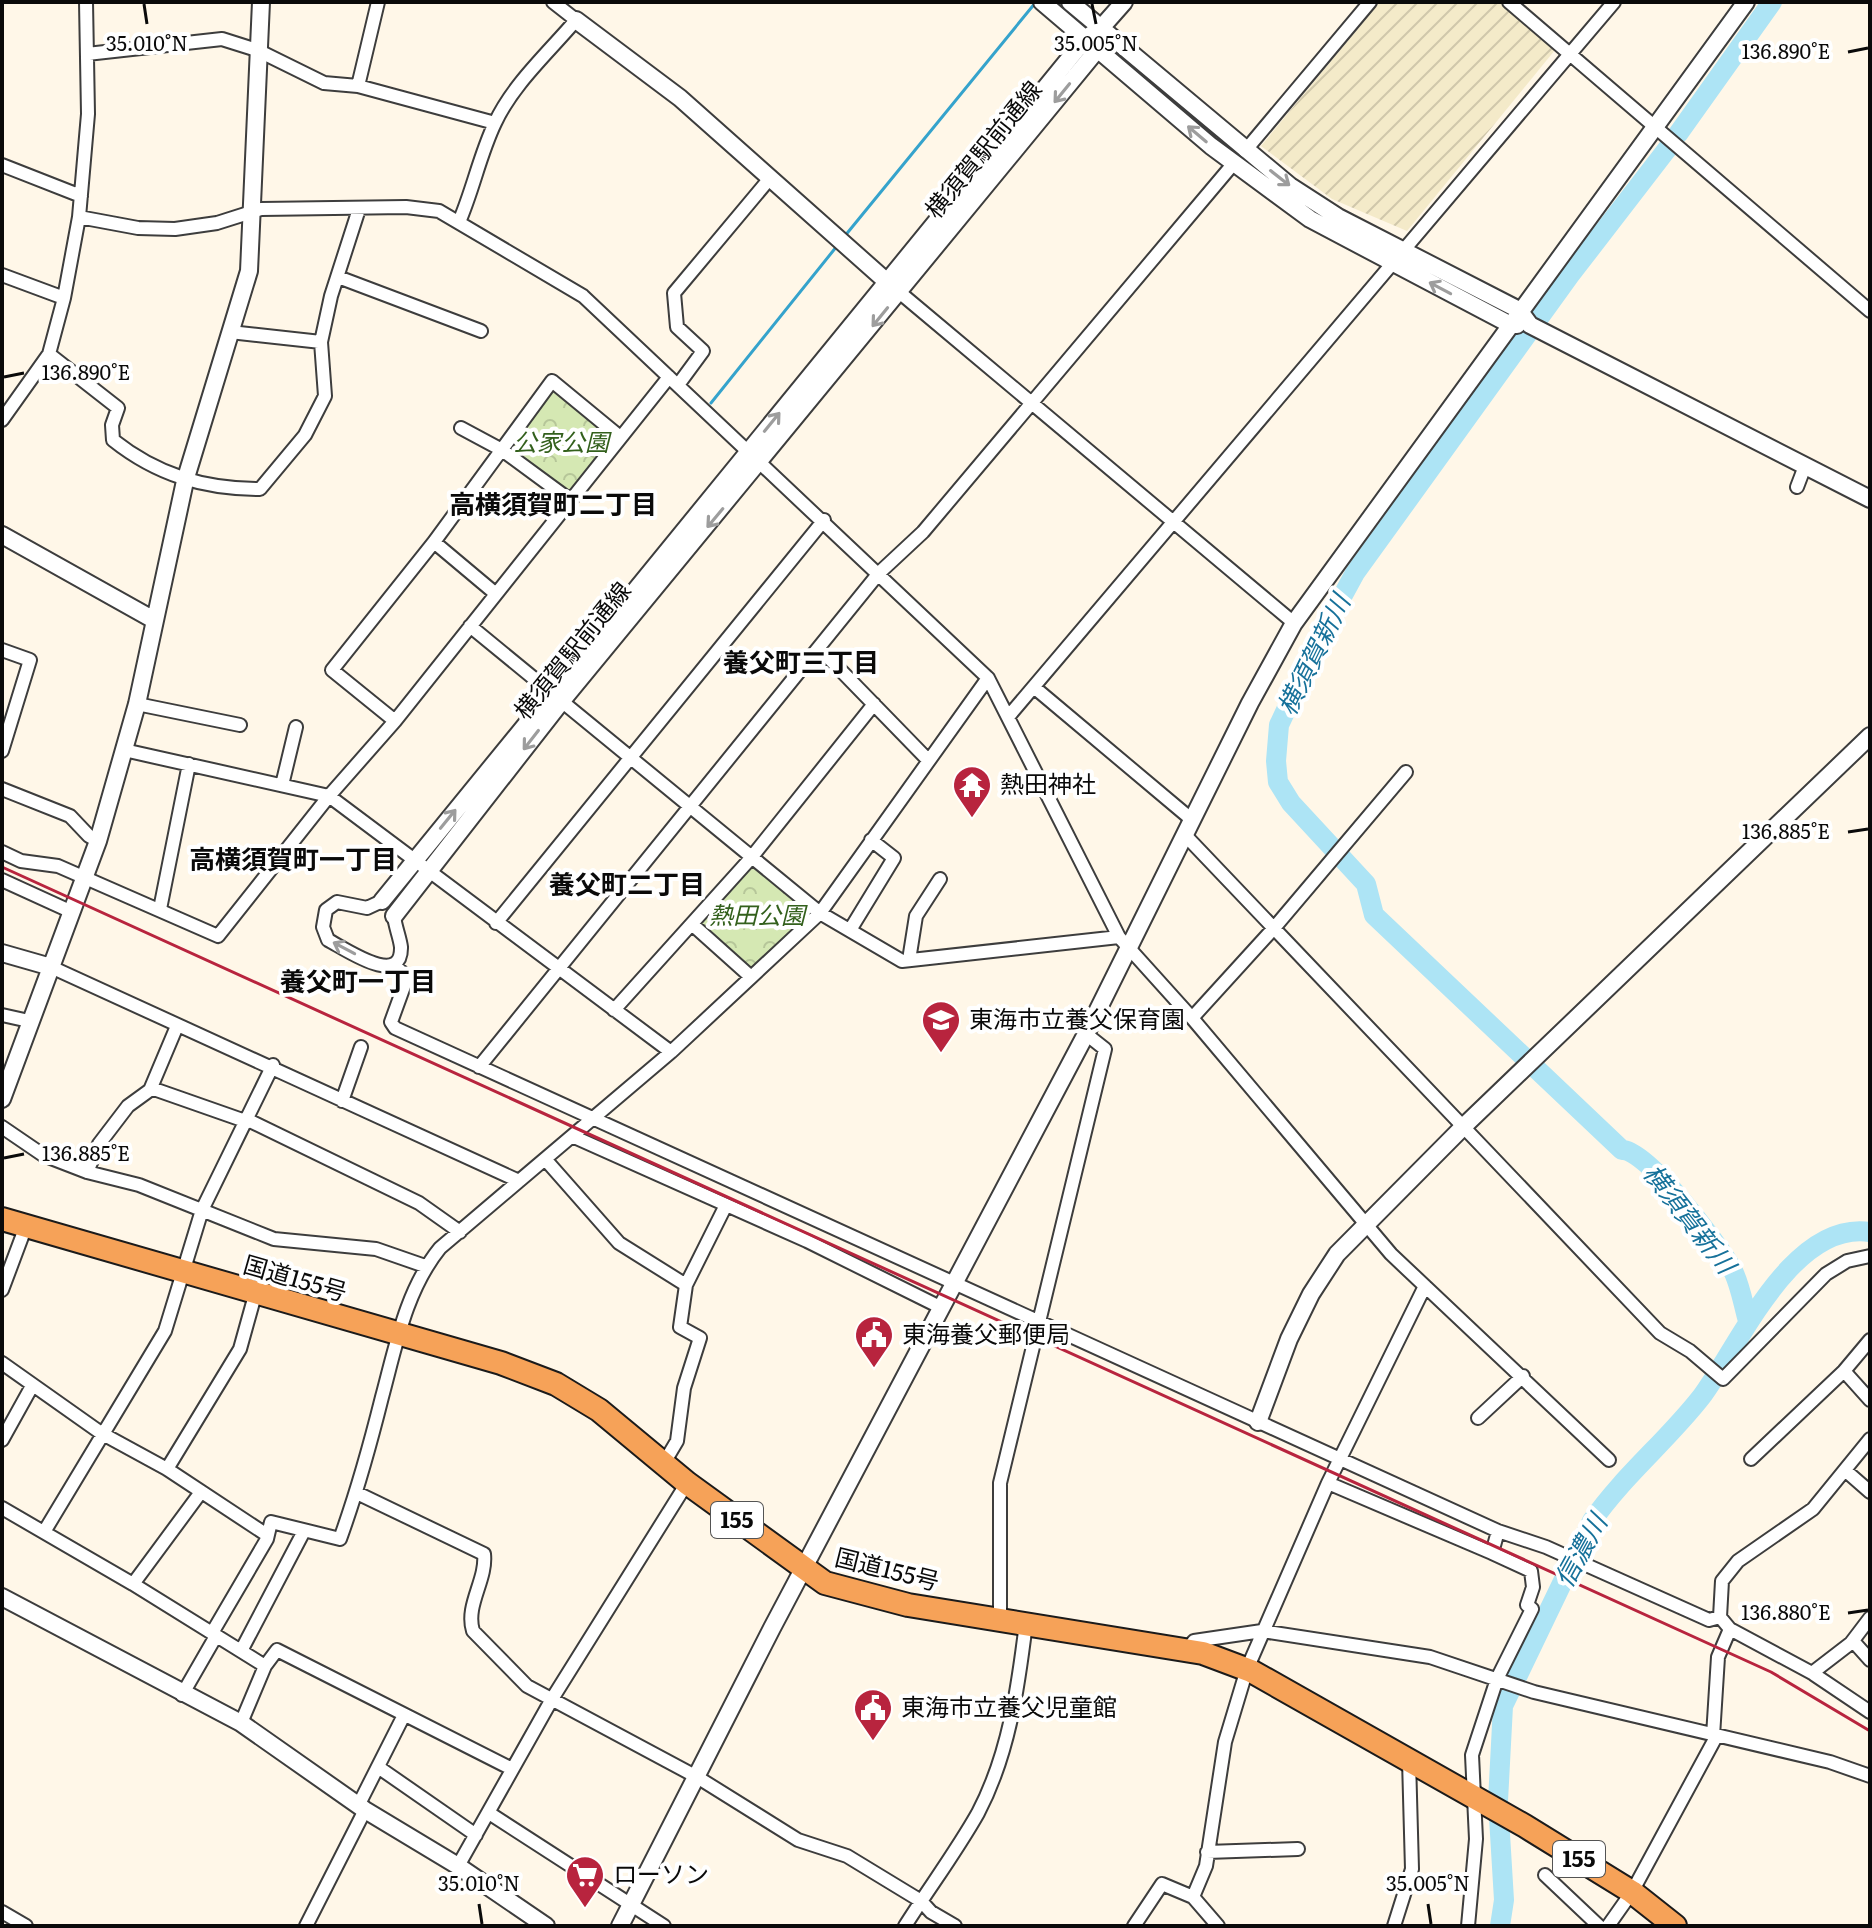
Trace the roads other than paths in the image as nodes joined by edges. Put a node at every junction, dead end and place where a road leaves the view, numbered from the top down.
1 (86, 2) edge
2 (261, 2) edge
3 (378, 2) edge
4 (553, 2) edge
5 (1042, 2) edge
6 (1070, 2) edge
7 (1124, 2) edge
8 (1370, 2) edge
9 (1509, 2) edge
10 (1614, 2) edge
11 (1746, 2) edge
12 (576, 20) junction
13 (1101, 28) junction
14 (1092, 44) junction
15 (257, 50) junction
16 (87, 54) junction
17 (1569, 54) junction
18 (358, 86) junction
19 (495, 123) junction
20 (1655, 128) junction
21 (1239, 157) junction
22 (2, 165) edge
23 (771, 177) junction
24 (81, 196) junction
25 (466, 207) junction
26 (359, 209) junction
27 (439, 211) junction
28 (252, 212) junction
29 (79, 217) junction
30 (459, 222) junction
31 (1405, 250) junction
32 (1393, 263) junction
33 (2, 275) edge
34 (338, 277) junction
35 (886, 281) junction
36 (900, 292) junction
37 (64, 298) junction
38 (1519, 310) junction
39 (1870, 311) edge
40 (1509, 324) junction
41 (1537, 328) junction
42 (481, 331) dead end
43 (230, 332) junction
44 (321, 342) junction
45 (49, 354) junction
46 (673, 381) junction
47 (1032, 400) junction
48 (2, 420) edge
49 (461, 428) dead end
50 (620, 437) junction
51 (502, 450) junction
52 (749, 450) junction
53 (762, 462) junction
54 (1805, 466) junction
55 (185, 481) junction
56 (1797, 487) dead end
57 (1870, 499) edge
58 (570, 500) junction
59 (824, 520) junction
60 (1175, 523) junction
61 (2, 535) edge
62 (434, 542) junction
63 (879, 573) junction
64 (496, 594) junction
65 (154, 620) junction
66 (1294, 623) junction
67 (470, 626) junction
68 (819, 648) junction
69 (2, 650) edge
70 (988, 678) junction
71 (1035, 688) junction
72 (556, 697) junction
73 (137, 704) junction
74 (874, 704) junction
75 (1008, 717) junction
76 (7, 718) edge
77 (395, 721) junction
78 (240, 725) dead end
79 (296, 727) dead end
80 (1870, 736) edge
81 (124, 750) junction
82 (2, 751) edge
83 (630, 757) junction
84 (928, 760) junction
85 (189, 764) junction
86 (1406, 772) dead end
87 (282, 785) junction
88 (2, 789) edge
89 (329, 796) junction
90 (692, 807) junction
91 (1188, 826) junction
92 (871, 840) junction
93 (98, 841) junction
94 (2, 852) edge
95 (751, 858) junction
96 (420, 867) junction
97 (940, 879) dead end
98 (2, 880) edge
99 (85, 880) junction
100 (382, 901) joint
101 (160, 909) junction
102 (72, 912) junction
103 (820, 913) junction
104 (394, 916) joint
105 (496, 923) junction
106 (693, 925) junction
107 (1274, 928) junction
108 (850, 930) junction
109 (1124, 944) junction
110 (2, 953) edge
111 (909, 960) junction
112 (394, 964) junction
113 (51, 967) junction
114 (562, 969) junction
115 (751, 977) junction
116 (614, 1010) junction
117 (2, 1015) edge
118 (1192, 1018) junction
119 (29, 1021) junction
120 (177, 1026) junction
121 (1086, 1034) junction
122 (361, 1047) dead end
123 (671, 1052) junction
124 (273, 1065) junction
125 (479, 1067) junction
126 (151, 1088) junction
127 (2, 1099) edge
128 (342, 1101) junction
129 (594, 1119) junction
130 (248, 1121) junction
131 (2, 1127) edge
132 (1463, 1127) junction
133 (572, 1136) junction
134 (545, 1159) junction
135 (87, 1172) junction
136 (519, 1181) junction
137 (726, 1205) junction
138 (202, 1210) junction
139 (2, 1219) edge
140 (1369, 1225) junction
141 (26, 1226) junction
142 (460, 1232) junction
143 (1870, 1256) edge
144 (425, 1266) junction
145 (185, 1274) junction
146 (954, 1284) junction
147 (686, 1285) junction
148 (1425, 1286) junction
149 (2, 1290) edge
150 (255, 1295) junction
151 (942, 1308) junction
152 (1040, 1321) junction
153 (397, 1334) junction
154 (1870, 1340) edge
155 (2, 1363) edge
156 (1844, 1371) junction
157 (1523, 1376) junction
158 (32, 1386) junction
159 (1870, 1400) edge
160 (1478, 1418) dead end
161 (1258, 1422) junction
162 (101, 1433) junction
163 (1870, 1439) edge
164 (2, 1440) edge
165 (1751, 1459) dead end
166 (1340, 1460) junction
167 (1609, 1460) dead end
168 (664, 1463) junction
169 (167, 1469) junction
170 (1846, 1471) junction
171 (687, 1483) junction
172 (1328, 1483) junction
173 (201, 1492) junction
174 (1870, 1492) edge
175 (357, 1493) junction
176 (2, 1508) edge
177 (304, 1531) junction
178 (1498, 1531) junction
179 (44, 1532) junction
180 (267, 1535) junction
181 (1492, 1553) junction
182 (803, 1570) junction
183 (133, 1584) junction
184 (2, 1597) edge
185 (1720, 1617) junction
186 (1870, 1618) edge
187 (1000, 1621) junction
188 (1026, 1623) junction
189 (1730, 1629) junction
190 (1262, 1631) junction
191 (214, 1634) junction
192 (1853, 1641) junction
193 (1187, 1650) junction
194 (241, 1651) junction
195 (1870, 1660) edge
196 (265, 1666) junction
197 (1247, 1669) junction
198 (1812, 1673) junction
199 (1500, 1680) junction
200 (182, 1695) junction
201 (552, 1699) junction
202 (1870, 1712) edge
203 (404, 1715) junction
204 (241, 1723) junction
205 (1715, 1736) junction
206 (1409, 1758) junction
207 (378, 1767) junction
208 (512, 1769) junction
209 (1870, 1776) edge
210 (697, 1777) junction
211 (1476, 1797) junction
212 (361, 1808) junction
213 (489, 1813) junction
214 (476, 1835) junction
215 (1298, 1849) dead end
216 (1207, 1852) junction
217 (458, 1866) junction
218 (1545, 1875) dead end
219 (1632, 1892) junction
220 (1193, 1897) junction
221 (921, 1901) junction
222 (629, 1903) junction
223 (2, 1912) edge
224 (26, 1926) edge
225 (306, 1926) edge
226 (546, 1926) edge
227 (620, 1926) edge
228 (664, 1926) edge
229 (905, 1926) edge
230 (955, 1926) edge
231 (1134, 1926) edge
232 (1218, 1926) edge
233 (1394, 1926) edge
234 (1468, 1926) edge
235 (1599, 1926) edge
236 (1608, 1926) edge
237 (1675, 1926) edge

1 - 16 street
2 - 15 street
3 - 18 street
4 - 12 street
5 - 14 street
6 - 13 street
7 - 13 street, 横須賀駅前通線
8 - 21 street
9 - 17 street
10 - 17 street
11 - 20 street
12 - 19 street
12 - 23 street
13 - 14 street, 横須賀駅前通線
13 - 21 street
21 -> 14 street
14 - 35 street, 横須賀駅前通線
14 -> 36 street, 横須賀駅前通線
15 - 16 street
15 - 18 street
15 - 28 street
16 - 24 street
17 - 20 street
17 - 31 street
18 - 19 street
19 - 25 street
20 - 38 street
20 - 39 street
21 -> 31 street
21 - 32 street
21 - 47 street
22 - 24 street
23 - 35 street
23 - 46 street
24 - 29 street
25 - 27 street
25 - 30 street
26 - 27 street
26 - 28 street
26 - 34 street
27 - 30 street
28 - 29 street
28 - 43 street
29 - 37 street
30 - 46 street
31 - 32 street
31 - 38 street
40 -> 32 street
32 - 60 street
33 - 37 street
34 - 42 street
34 - 44 street
35 - 36 street
52 -> 35 street, 横須賀駅前通線
36 - 47 street
36 -> 53 street, 横須賀駅前通線
37 - 45 street
38 - 40 street
38 - 41 street
40 - 41 street
40 - 66 street
41 - 54 street
43 - 44 street
43 - 55 street
44 - 55 street
45 - 48 street
45 - 55 street
46 - 50 street
46 - 52 street
47 - 60 street
47 - 63 street
49 - 51 street
50 - 51 street
50 - 58 street
51 - 58 street
51 - 62 street
52 - 53 street
52 - 72 street, 横須賀駅前通線
53 - 59 street
53 -> 72 street, 横須賀駅前通線
54 - 56 street
54 - 57 street
55 - 65 street
58 - 64 street
59 - 63 street
59 - 83 street
60 - 66 street
60 - 71 street
61 - 65 street
62 - 64 street
62 - 77 street
63 - 68 street
63 - 70 street
64 - 67 street
65 - 73 street
66 - 91 street
67 - 72 street
67 - 77 street
68 - 74 street
68 - 90 street
69 - 76 street
70 - 75 street
70 - 84 street
71 - 75 street
71 - 91 street
72 - 83 street
72 - 96 street, 横須賀駅前通線
73 - 78 street
73 - 81 street
74 - 84 street
74 - 95 street
75 - 109 street
76 - 82 street
77 - 89 street
79 - 87 street
80 - 132 street
81 - 85 street
81 - 93 street
83 - 90 street
83 - 105 street
84 - 92 street
85 - 87 street
85 - 101 street
86 - 107 street
87 - 89 street
88 - 93 street
89 - 96 street
89 - 101 street
90 - 95 street
90 - 114 street
91 - 107 street
91 - 109 street
92 - 103 street
92 - 108 street
93 - 99 street
94 - 99 street
95 - 103 street
95 - 106 street
96 - 100 street, 横須賀駅前通線
96 - 104 street, 横須賀駅前通線
96 - 105 street
97 - 111 street
98 - 102 street
99 - 101 street
99 - 102 street
112 -> 100 street
102 - 113 street
103 - 108 street
103 - 115 street
104 - 112 street
105 - 114 street
106 - 115 street
106 - 116 street
107 - 118 street
107 - 132 street
108 - 111 street
109 - 111 street
109 - 118 street
109 - 121 street
110 - 113 street
112 - 125 street
113 - 119 street
113 - 120 street
114 - 116 street
114 - 125 street
115 - 123 street
116 - 123 street
117 - 119 street
118 - 140 street
119 - 127 street
120 - 124 street
120 - 126 street
121 - 146 street
121 - 152 street
122 - 128 street
123 - 129 street
124 - 128 street
124 - 130 street
125 - 129 street
126 - 130 street
126 - 135 street
128 - 136 street
129 - 133 street
129 - 146 street
130 - 138 street
130 - 142 street
131 - 135 street
132 - 140 street
132 - 143 street
133 - 134 street
133 - 137 street
134 - 136 street
134 - 147 street
135 - 138 street
136 - 142 street
137 - 147 street
137 - 151 street
138 - 144 street
138 - 145 street
139 - 141 highway, 国道155号 / 155
140 - 148 street
140 - 161 street
141 - 145 highway, 国道155号 / 155
141 - 149 street
142 - 144 street
144 - 153 street
145 - 150 highway, 国道155号 / 155
145 - 162 street
146 - 151 street
146 - 152 street
147 - 168 street
148 - 157 street
148 - 166 street
150 - 153 highway, 国道155号 / 155
150 - 169 street
151 - 182 street
152 - 161 street
152 - 187 street
153 - 168 highway, 国道155号 / 155
153 - 175 street
154 - 156 street
155 - 158 street
156 - 159 street
156 - 165 street
157 - 160 street
157 - 167 street
158 - 162 street
158 - 164 street
161 - 166 street
162 - 169 street
162 - 179 street
163 - 170 street
166 - 172 street
166 - 178 street
168 - 171 highway, 国道155号 / 155
169 - 173 street
170 - 174 street
170 - 185 street
171 - 182 highway, 国道155号 / 155
171 - 201 street
172 - 181 street
172 - 190 street
173 - 180 street
173 - 183 street
175 - 177 street
175 - 201 street
176 - 179 street
177 - 180 street
177 - 194 street
178 - 181 street
178 - 185 street
179 - 183 street
180 - 191 street
181 - 199 street
182 - 187 highway, 国道155号 / 155
182 - 210 street
183 - 191 street
184 - 200 street
185 - 189 street
186 - 192 street
187 - 188 highway, 国道155号 / 155
188 - 193 highway, 国道155号 / 155
188 - 221 street
189 - 198 street
189 - 205 street
190 - 193 street
190 - 197 street
190 - 199 street
191 - 194 street
191 - 200 street
192 - 195 street
192 - 198 street
193 - 197 highway, 国道155号 / 155
194 - 196 street
196 - 203 street
196 - 204 street
197 - 206 highway, 国道155号 / 155
197 - 216 street
198 - 202 street
199 - 205 street
199 - 211 street
200 - 204 street
201 - 208 street
201 - 210 street
203 - 207 street
203 - 208 street
204 - 212 street
205 - 209 street
205 - 219 street
206 - 211 highway, 国道155号 / 155
206 - 233 street
207 - 212 street
207 - 214 street
208 - 213 street
210 - 221 street
210 - 222 street
211 - 219 highway, 国道155号 / 155
211 - 234 street
212 - 217 street
212 - 225 street
213 - 214 street
213 - 222 street
214 - 217 street
215 - 216 street
216 - 220 street
217 - 226 street
218 - 235 street
219 - 236 street
219 - 237 highway, 国道155号 / 155
220 - 231 street
220 - 232 street
221 - 229 street
221 - 230 street
222 - 227 street
222 - 228 street
223 - 224 street

